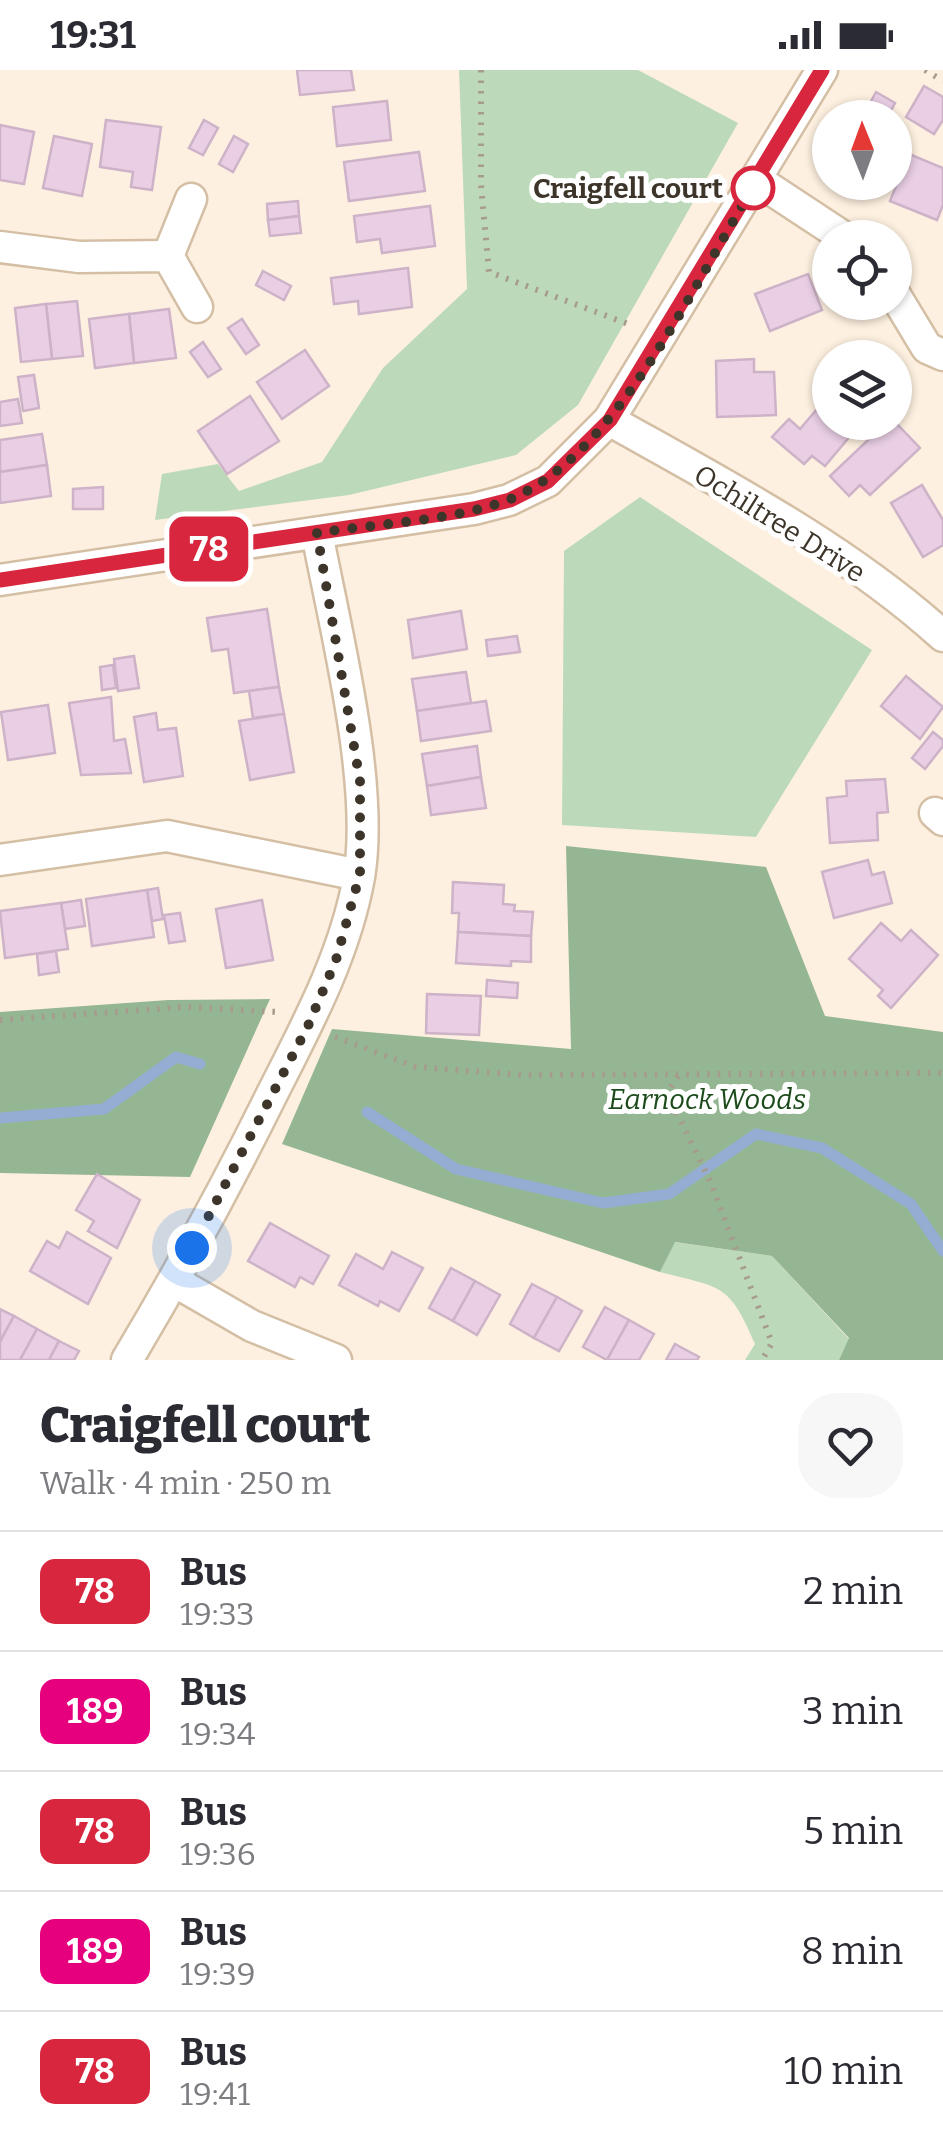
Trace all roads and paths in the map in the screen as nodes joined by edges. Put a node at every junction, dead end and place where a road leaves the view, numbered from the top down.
1 (481, 70) edge
2 (822, 70) edge
3 (925, 70) edge
4 (943, 80) edge
5 (757, 180) junction
6 (191, 199) dead end
7 (818, 220) edge
8 (0, 247) edge
9 (168, 256) junction
10 (197, 307) dead end
11 (910, 320) edge
12 (660, 342) junction
13 (943, 355) edge
14 (610, 420) junction
15 (317, 533) junction
16 (0, 580) edge
17 (943, 636) edge
18 (0, 860) edge
19 (360, 874) junction
20 (278, 1012) dead end
21 (0, 1020) edge
22 (354, 1045) dead end
23 (943, 1073) edge
24 (679, 1075) junction
25 (174, 1281) junction
26 (127, 1360) edge
27 (336, 1360) edge
28 (762, 1360) edge

1 - 12 path
2 - 5 street
3 - 4 path
5 - 7 street
5 - 12 street
6 - 9 street
8 - 9 street
9 - 10 street
11 - 13 street
12 - 14 street
14 - 15 street
14 - 17 street, Ochiltree Drive
15 - 16 street
15 - 19 street
18 - 19 street
19 - 25 street
20 - 21 path
22 - 24 path
23 - 24 path
24 - 28 path
25 - 26 street
25 - 27 street

